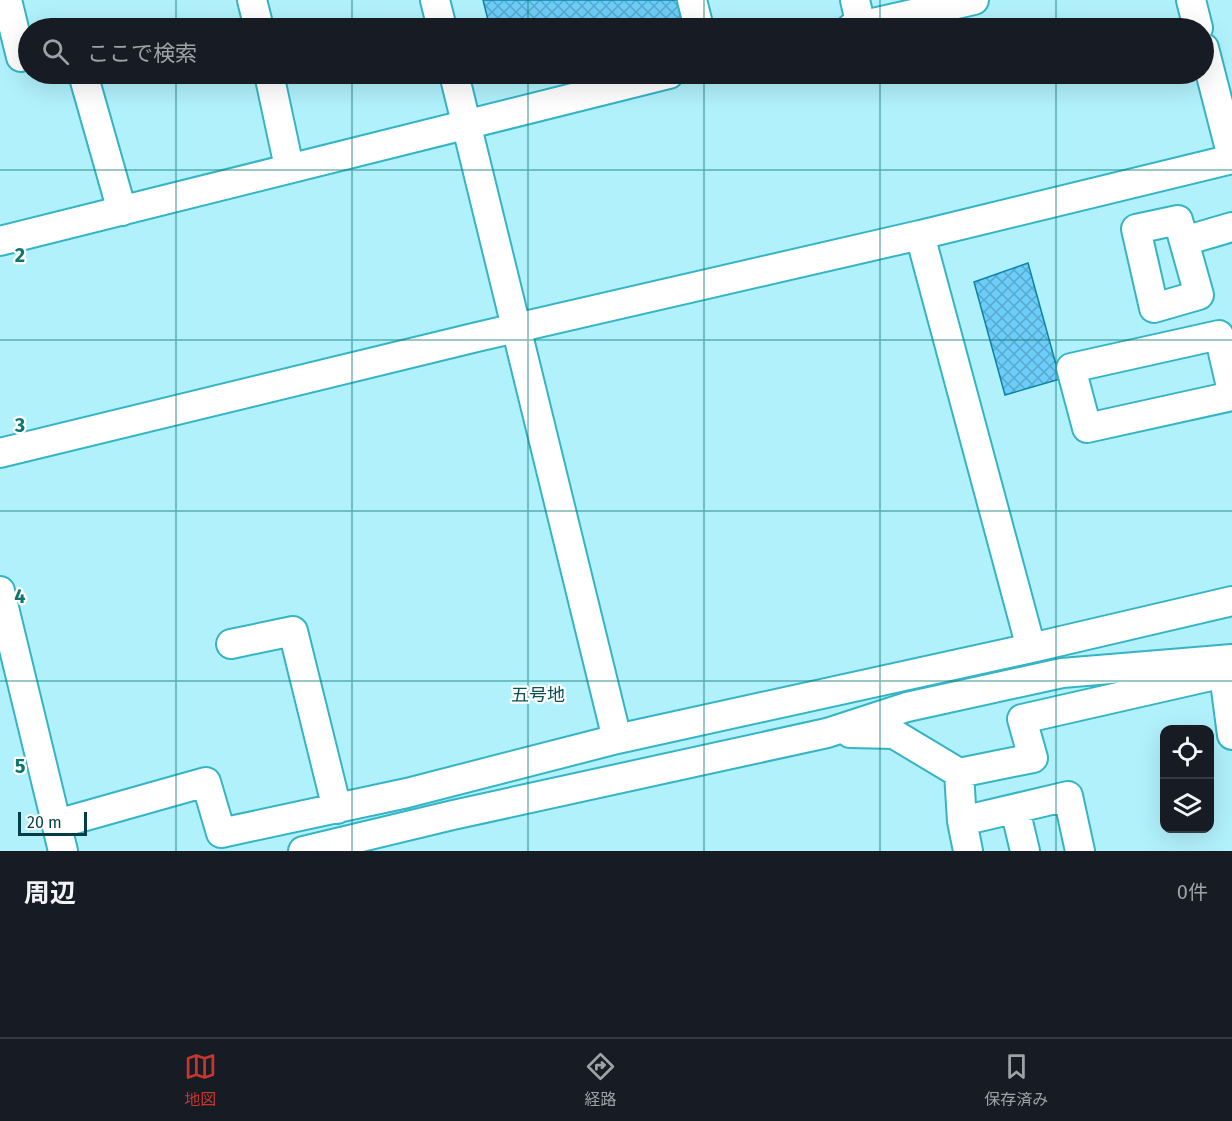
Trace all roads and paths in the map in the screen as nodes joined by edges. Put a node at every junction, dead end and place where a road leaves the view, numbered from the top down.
1 (7, 0) edge
2 (252, 0) edge
3 (435, 0) edge
4 (692, 0) edge
5 (974, 0) edge
6 (1191, 0) edge
7 (256, 18) edge
8 (440, 18) edge
9 (696, 18) edge
10 (856, 18) edge
11 (1196, 18) edge
12 (16, 59) edge
13 (86, 84) edge
14 (271, 84) edge
15 (457, 84) edge
16 (628, 84) edge
17 (1212, 84) edge
18 (467, 123) junction
19 (1232, 158) edge
20 (289, 167) junction
21 (122, 211) junction
22 (1232, 227) edge
23 (920, 235) junction
24 (1184, 240) junction
25 (0, 241) edge
26 (1199, 294) junction
27 (514, 329) junction
28 (1207, 338) junction
29 (1232, 392) edge
30 (1232, 396) edge
31 (0, 453) edge
32 (0, 591) edge
33 (1232, 601) edge
34 (231, 644) dead end
35 (1031, 648) junction
36 (1229, 668) edge
37 (827, 733) junction
38 (1232, 735) edge
39 (617, 739) junction
40 (959, 773) junction
41 (1015, 808) junction
42 (337, 809) junction
43 (962, 821) junction
44 (57, 824) junction
45 (63, 851) edge
46 (303, 851) edge
47 (968, 851) edge
48 (1025, 851) edge
49 (1080, 851) edge

1 - 12 street
2 - 7 street
3 - 8 street
4 - 9 street
5 - 10 street
6 - 11 street
13 - 21 street
14 - 20 street
15 - 18 street
16 - 18 street
17 - 19 street
18 - 20 street
18 - 27 street
19 - 23 street
20 - 21 street
21 - 25 street
22 - 24 street
23 - 27 street
23 - 35 street
24 - 26 street
24 - 26 street
26 - 28 street
27 - 31 street
27 - 39 street
28 - 29 street
28 - 30 street
32 - 44 street
33 - 35 street
34 - 42 street
35 - 39 street
36 - 37 street
36 - 38 street
36 - 40 street
37 - 40 street
37 - 46 street
39 - 42 street
40 - 43 street
41 - 43 street
41 - 48 street
41 - 49 street
42 - 44 street
43 - 47 street
44 - 45 street

